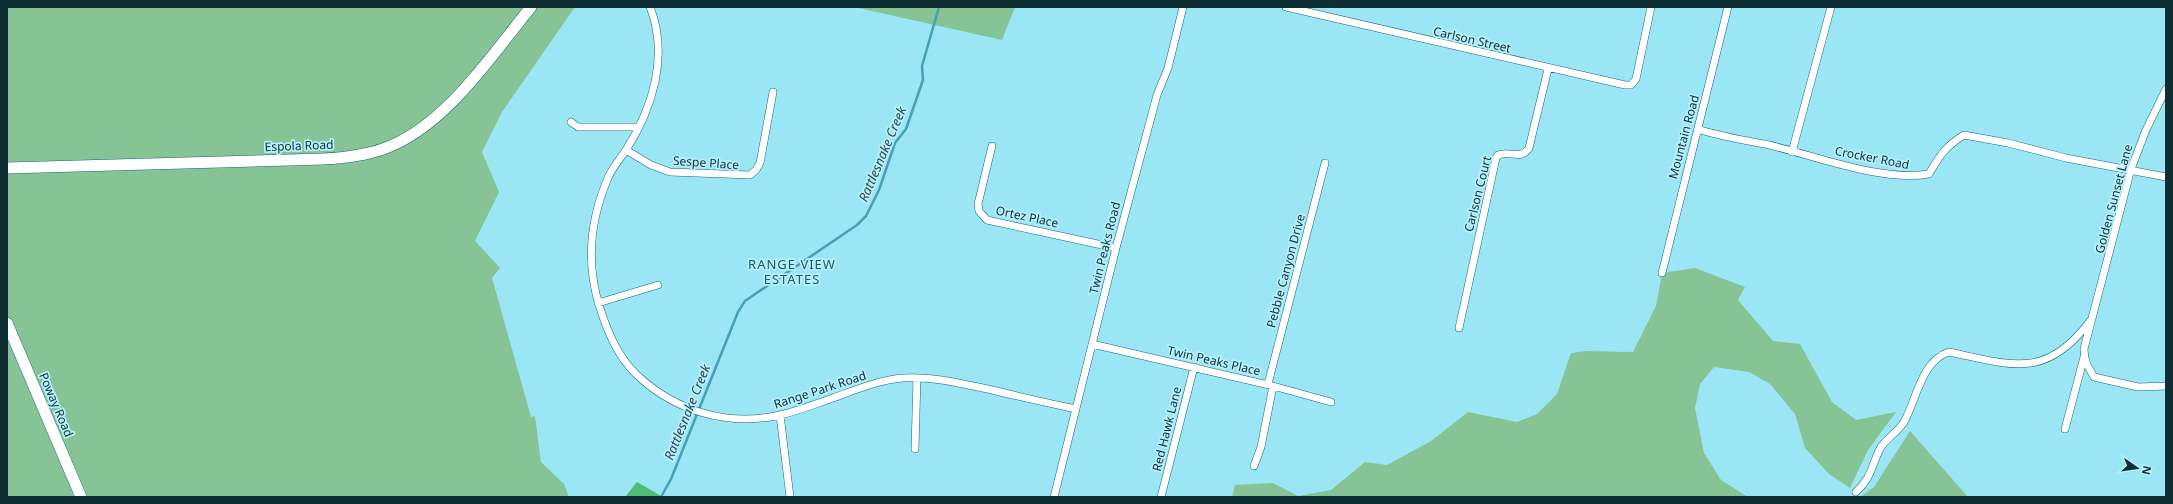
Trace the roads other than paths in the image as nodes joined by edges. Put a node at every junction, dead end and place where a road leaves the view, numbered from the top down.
1 (531, 7) edge
2 (650, 7) edge
3 (1183, 7) edge
4 (1286, 7) edge
5 (1651, 7) edge
6 (1728, 7) edge
7 (1831, 7) edge
8 (1548, 69) junction
9 (2166, 89) edge
10 (773, 92) dead end
11 (571, 122) dead end
12 (638, 128) junction
13 (1698, 129) junction
14 (992, 146) dead end
15 (626, 150) junction
16 (1792, 152) junction
17 (1325, 163) dead end
18 (7, 168) edge
19 (2131, 169) junction
20 (2166, 177) edge
21 (1116, 248) junction
22 (1662, 273) dead end
23 (658, 285) dead end
24 (598, 303) junction
25 (2093, 318) junction
26 (7, 323) edge
27 (1459, 328) dead end
28 (1092, 344) junction
29 (2084, 357) junction
30 (1194, 367) junction
31 (917, 378) junction
32 (1270, 385) junction
33 (2166, 386) edge
34 (1331, 402) dead end
35 (1076, 409) junction
36 (780, 415) junction
37 (2065, 429) dead end
38 (915, 449) dead end
39 (1254, 466) dead end
40 (1856, 492) dead end
41 (81, 497) edge
42 (790, 497) edge
43 (1054, 497) edge
44 (1161, 497) edge

1 - 18 main road, Espola Road
2 - 12 street, Range Park Road
3 - 21 street, Twin Peaks Road
4 - 8 street, Carlson Street
5 - 8 street, Carlson Street
6 - 13 street, Mountain Road
7 - 16 street
8 - 27 street, Carlson Court
9 - 19 street, Golden Sunset Lane
10 - 15 street, Sespe Place
11 - 12 street
12 - 15 street, Range Park Road
13 - 16 street, Crocker Road
13 - 22 street, Mountain Road
14 - 21 street, Ortez Place
15 - 24 street, Range Park Road
16 - 19 street, Crocker Road
17 - 32 street, Pebble Canyon Drive
19 - 20 street, Crocker Road
19 - 25 street, Golden Sunset Lane
21 - 28 street, Twin Peaks Road
23 - 24 street
24 - 36 street, Range Park Road
25 - 29 street, Golden Sunset Lane
25 - 40 street
26 - 41 main road, Poway Road
28 - 30 street, Twin Peaks Place
28 - 35 street, Twin Peaks Road
29 - 33 street
29 - 37 street, Golden Sunset Lane
30 - 32 street, Twin Peaks Place
30 - 44 street, Red Hawk Lane
31 - 35 street, Range Park Road
31 - 36 street, Range Park Road
31 - 38 street
32 - 34 street, Twin Peaks Place
32 - 39 street, Pebble Canyon Drive
35 - 43 street, Twin Peaks Road
36 - 42 street

